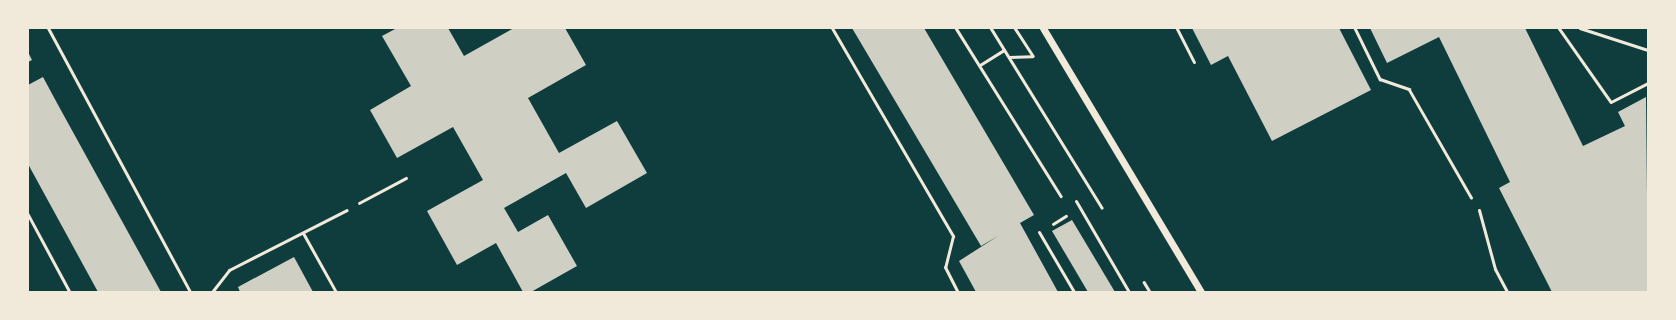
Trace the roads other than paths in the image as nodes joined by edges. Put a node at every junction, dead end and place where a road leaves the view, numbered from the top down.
1 (48, 28) edge
2 (832, 28) edge
3 (1043, 28) edge
4 (1076, 201) dead end
5 (347, 210) road end
6 (1479, 210) road end
7 (1039, 232) road end
8 (303, 233) junction
9 (190, 292) edge
10 (212, 292) edge
11 (336, 292) edge
12 (958, 292) edge
13 (1074, 292) edge
14 (1129, 292) edge
15 (1201, 292) edge
16 (1507, 292) edge

1 - 9 lane
2 - 12 lane
3 - 15 street
4 - 14 lane
5 - 8 lane
6 - 16 lane
7 - 13 lane
8 - 10 lane
8 - 11 lane

